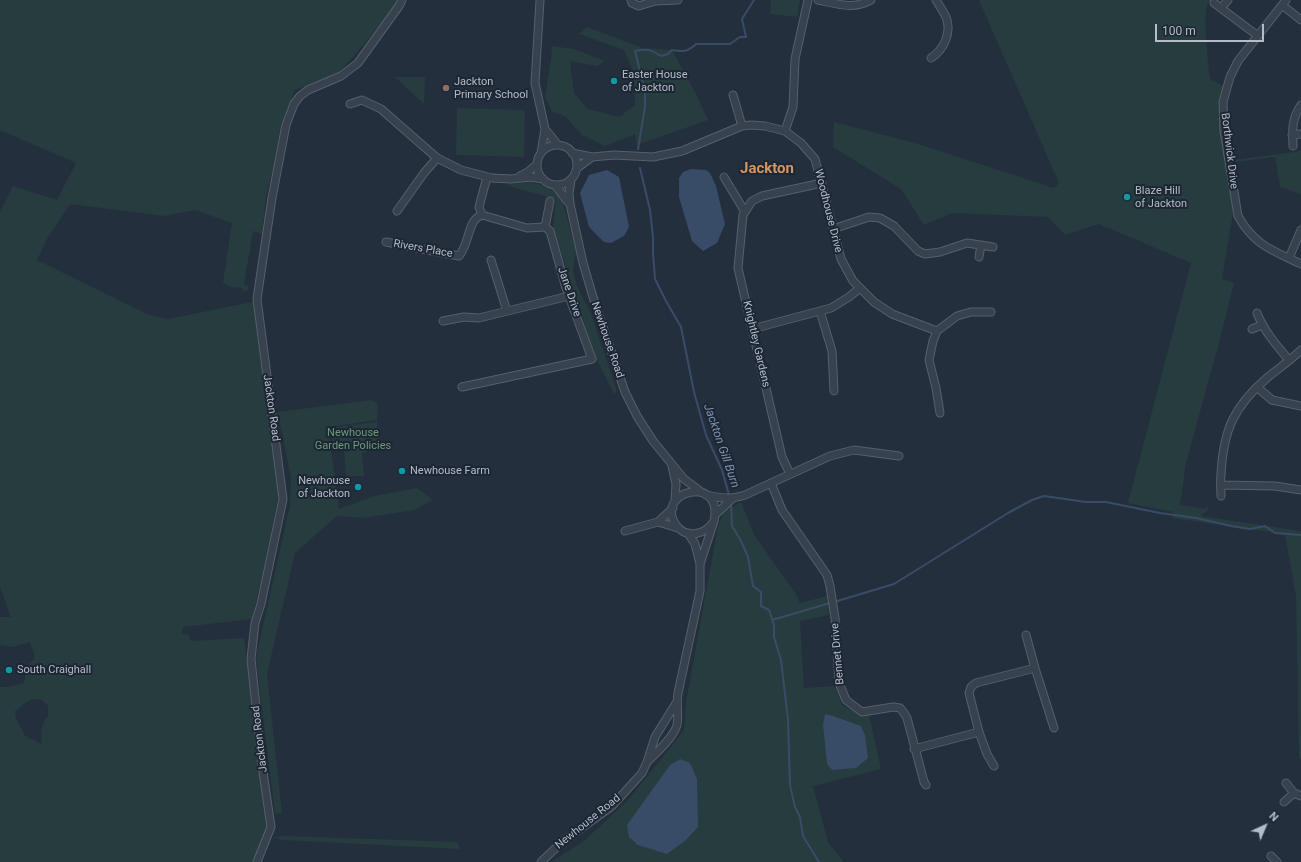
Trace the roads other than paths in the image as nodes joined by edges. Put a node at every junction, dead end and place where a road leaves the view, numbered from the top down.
1 (402, 0) edge
2 (540, 0) edge
3 (630, 0) edge
4 (678, 0) edge
5 (808, 0) edge
6 (818, 0) edge
7 (871, 0) edge
8 (936, 0) edge
9 (1228, 0) edge
10 (1214, 3) dead end
11 (1284, 3) edge
12 (1221, 8) junction
13 (1301, 20) edge
14 (1258, 36) junction
15 (931, 58) dead end
16 (733, 94) dead end
17 (350, 104) dead end
18 (1301, 106) edge
19 (742, 126) junction
20 (545, 129) junction
21 (785, 132) junction
22 (1301, 134) edge
23 (1292, 135) junction
24 (558, 145) junction
25 (1293, 146) dead end
26 (572, 152) junction
27 (541, 153) junction
28 (592, 157) junction
29 (437, 158) junction
30 (537, 164) junction
31 (577, 168) junction
32 (488, 177) junction
33 (518, 177) junction
34 (724, 177) dead end
35 (543, 180) junction
36 (571, 180) junction
37 (822, 182) junction
38 (555, 185) junction
39 (550, 201) dead end
40 (570, 204) junction
41 (397, 211) dead end
42 (745, 212) junction
43 (482, 215) junction
44 (545, 227) junction
45 (833, 229) junction
46 (1301, 230) edge
47 (386, 242) dead end
48 (981, 245) junction
49 (993, 247) dead end
50 (979, 257) dead end
51 (1289, 258) junction
52 (491, 260) dead end
53 (1301, 264) edge
54 (860, 288) junction
55 (569, 296) junction
56 (820, 310) junction
57 (507, 311) junction
58 (991, 312) dead end
59 (1257, 313) dead end
60 (443, 321) dead end
61 (1262, 325) junction
62 (752, 329) junction
63 (1252, 329) dead end
64 (938, 331) junction
65 (1301, 350) edge
66 (1289, 360) junction
67 (462, 387) dead end
68 (1258, 387) junction
69 (834, 391) dead end
70 (1301, 406) edge
71 (940, 413) dead end
72 (899, 456) dead end
73 (671, 464) junction
74 (790, 474) junction
75 (771, 483) junction
76 (1221, 485) junction
77 (1301, 490) edge
78 (703, 493) junction
79 (1220, 496) dead end
80 (732, 499) junction
81 (674, 505) junction
82 (715, 517) junction
83 (658, 522) junction
84 (678, 528) junction
85 (625, 531) dead end
86 (688, 533) junction
87 (700, 564) junction
88 (1026, 635) dead end
89 (1035, 668) junction
90 (676, 703) junction
91 (1054, 728) dead end
92 (979, 732) junction
93 (914, 748) junction
94 (647, 762) junction
95 (994, 766) dead end
96 (1286, 783) dead end
97 (926, 785) dead end
98 (1298, 794) edge
99 (1284, 802) dead end
100 (1271, 856) dead end
101 (257, 862) edge
102 (541, 862) edge
103 (1277, 862) edge

1 - 101 street, Jackton Road
2 - 20 street
3 - 4 street
5 - 21 street
6 - 7 street
8 - 15 street
9 - 12 street
10 - 12 street
11 - 13 street
11 - 14 street, Borthwick Drive
12 - 14 street
14 - 51 street, Borthwick Drive
16 - 19 street
17 - 29 street
18 - 23 street
19 - 21 street, Woodhouse Drive
19 - 28 street, Woodhouse Drive
20 - 24 street
20 - 27 street
21 - 37 street, Woodhouse Drive
22 - 23 street
23 - 25 street
24 - 26 street
24 - 27 street
26 - 28 street, Woodhouse Drive
26 - 31 street
27 - 30 street
28 - 31 street
29 - 32 street
29 - 41 street
30 - 33 street
30 - 35 street
31 - 36 street
32 - 33 street
32 - 43 street
33 - 35 street
34 - 42 street
35 - 38 street
36 - 38 street
36 - 40 street, Newhouse Road
37 - 42 street
37 - 45 street, Woodhouse Drive
38 - 40 street, Newhouse Road
39 - 44 street
40 - 73 street, Newhouse Road
42 - 62 street, Knightley Gardens
43 - 44 street
43 - 47 street, Rivers Place
44 - 55 street, Jane Drive
45 - 48 street
45 - 54 street, Woodhouse Drive
46 - 51 street
48 - 49 street
48 - 50 street
51 - 53 street, Borthwick Drive
52 - 57 street
54 - 56 street
54 - 64 street, Woodhouse Drive
55 - 57 street
55 - 67 street, Jane Drive
56 - 62 street
56 - 69 street
57 - 60 street
58 - 64 street
59 - 61 street
61 - 63 street
61 - 66 street
62 - 74 street, Knightley Gardens
64 - 71 street
65 - 66 street
66 - 68 street
68 - 70 street
68 - 76 street
72 - 74 street
73 - 78 street, Newhouse Road
73 - 81 street, Newhouse Road
74 - 75 street
75 - 80 street
75 - 93 street, Bennet Drive
76 - 77 street
76 - 79 street
78 - 80 street
78 - 81 street
78 - 82 street
80 - 82 street
81 - 83 street
81 - 84 street
82 - 86 street
82 - 87 street, Newhouse Road
83 - 84 street
83 - 85 street
84 - 86 street
86 - 87 street, Newhouse Road
87 - 90 street, Newhouse Road
88 - 89 street
89 - 91 street
89 - 92 street
90 - 94 street, Newhouse Road
90 - 94 street, Newhouse Road
92 - 93 street
92 - 95 street
93 - 97 street, Bennet Drive
94 - 102 street, Newhouse Road
96 - 98 street
98 - 99 street
100 - 103 street

